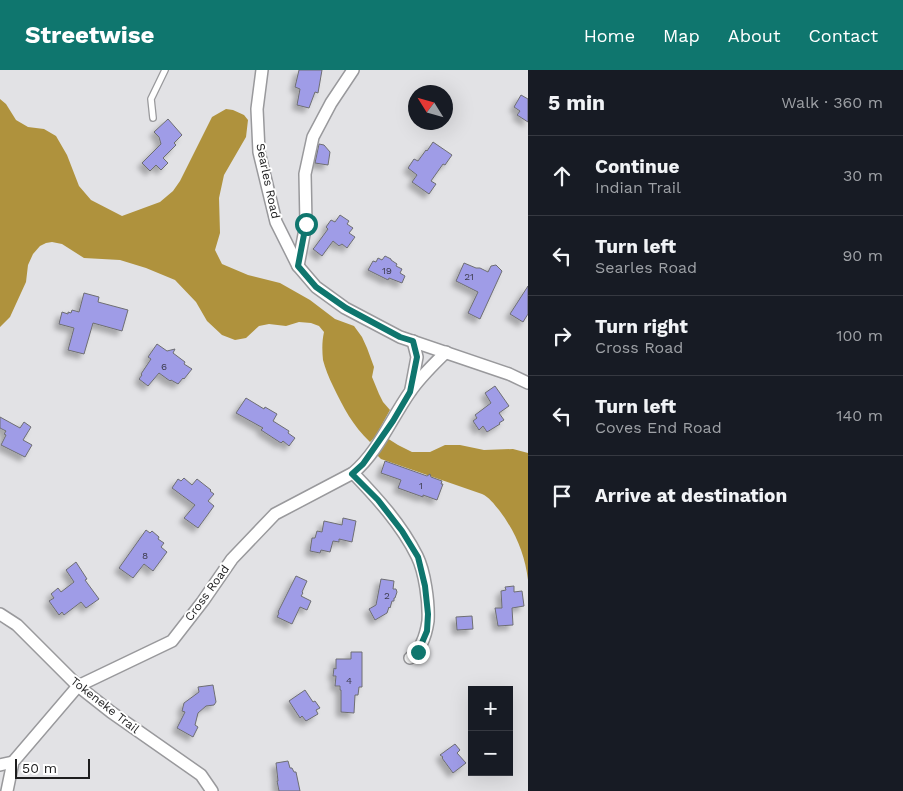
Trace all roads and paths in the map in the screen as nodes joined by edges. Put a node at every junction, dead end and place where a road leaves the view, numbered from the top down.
1 (165, 70) edge
2 (262, 70) edge
3 (353, 70) edge
4 (153, 118) dead end
5 (298, 266) junction
6 (413, 341) junction
7 (446, 352) junction
8 (528, 383) edge
9 (410, 392) junction
10 (352, 474) junction
11 (0, 614) edge
12 (410, 658) dead end
13 (78, 686) junction
14 (14, 762) junction
15 (0, 766) edge
16 (7, 791) edge
17 (212, 791) edge

1 - 4 lane
2 - 5 street, Searles Road
3 - 5 street
5 - 6 street, Searles Road
6 - 7 street, Searles Road
6 - 9 street, Cross Road
7 - 8 street, Searles Road
7 - 9 street, Cross Road
9 - 10 street, Cross Road
10 - 12 street
10 - 13 street, Cross Road
11 - 13 street, Tokeneke Trail
13 - 14 street, Cross Road
13 - 17 street, Tokeneke Trail
14 - 15 street
14 - 16 street, Cross Road

